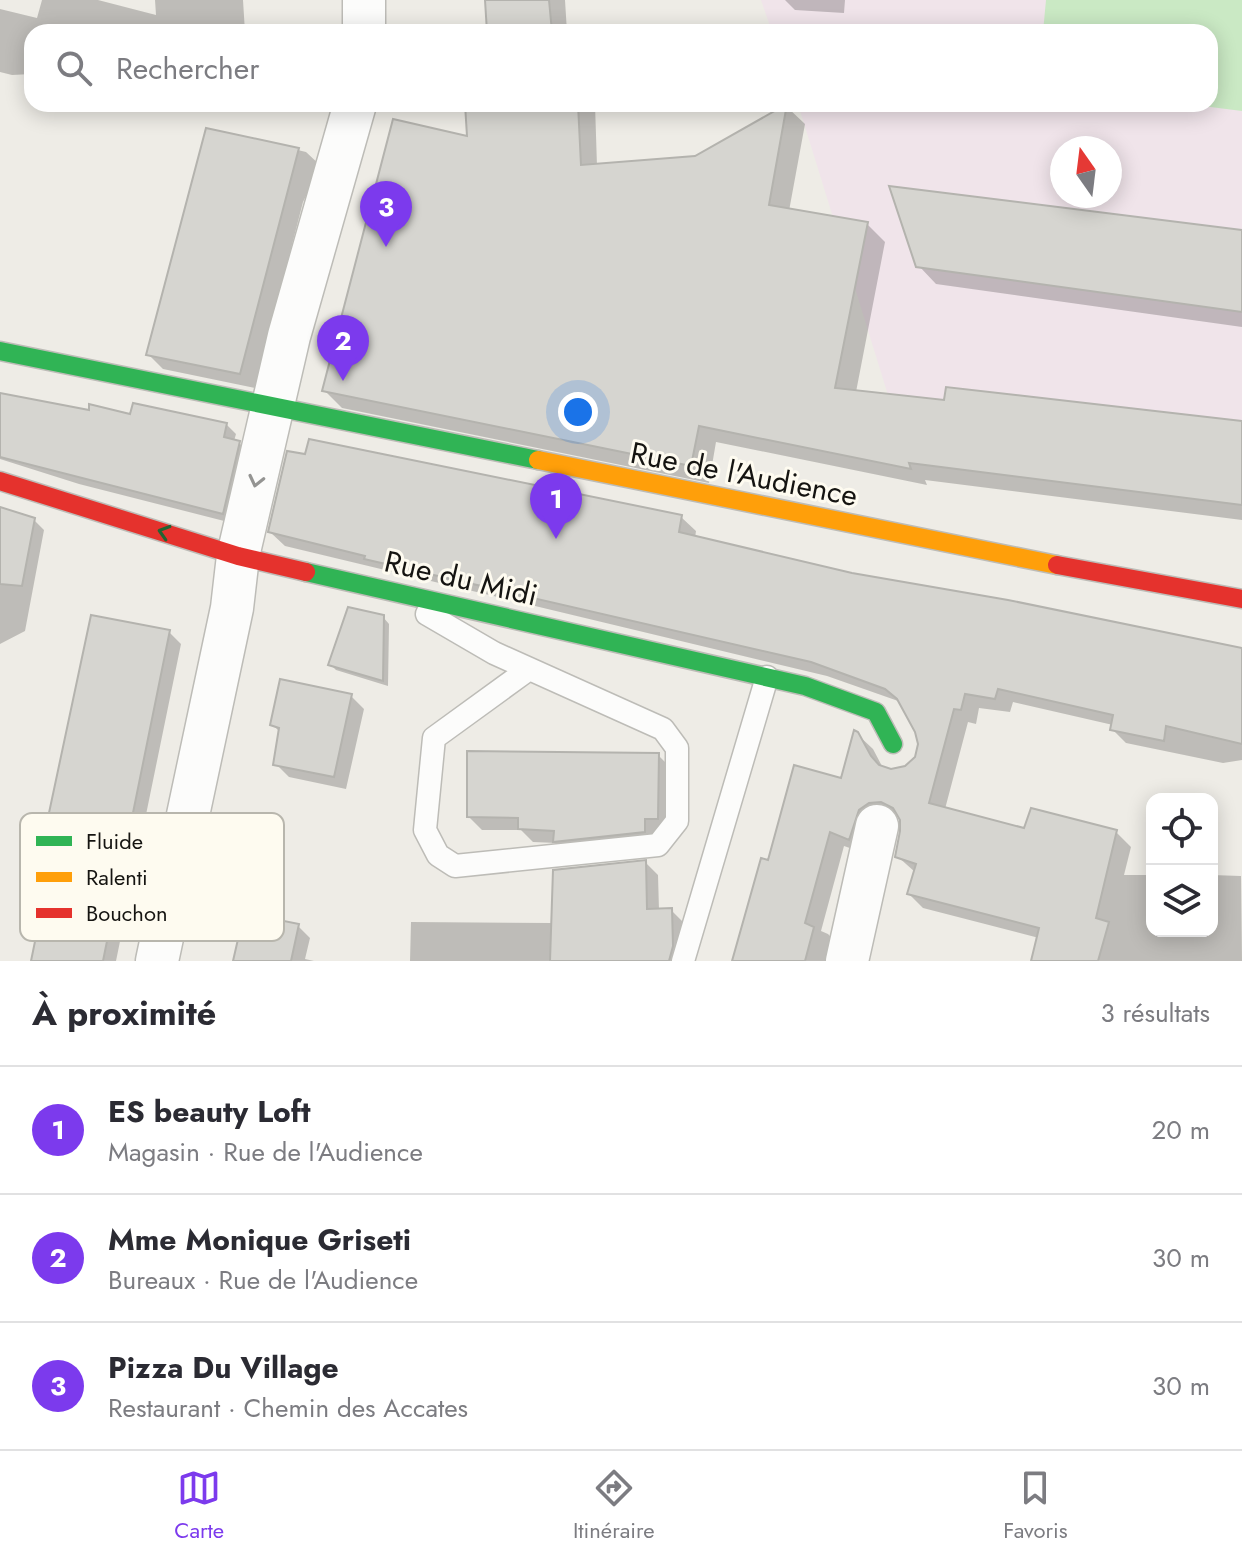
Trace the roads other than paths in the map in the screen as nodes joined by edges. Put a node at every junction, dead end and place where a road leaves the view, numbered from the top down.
1 (364, 0) edge
2 (364, 24) edge
3 (353, 112) edge
4 (0, 351) edge
5 (273, 407) junction
6 (0, 481) edge
7 (238, 556) junction
8 (385, 589) junction
9 (1242, 599) edge
10 (529, 669) junction
11 (767, 677) junction
12 (893, 744) dead end
13 (188, 813) edge
14 (877, 826) dead end
15 (161, 941) edge
16 (157, 961) edge
17 (683, 961) edge
18 (847, 961) edge

1 - 2 street
3 - 5 street
4 - 5 street, Rue de l'Audience
5 -> 7 street
5 - 9 street, Rue de l'Audience
7 -> 6 street, Rue du Midi
7 - 8 street, Rue du Midi
7 - 13 street
8 - 10 lane
8 - 11 street, Rue du Midi
10 - 10 lane
11 - 12 street, Rue du Midi
11 - 17 lane
14 - 18 street
15 - 16 street

